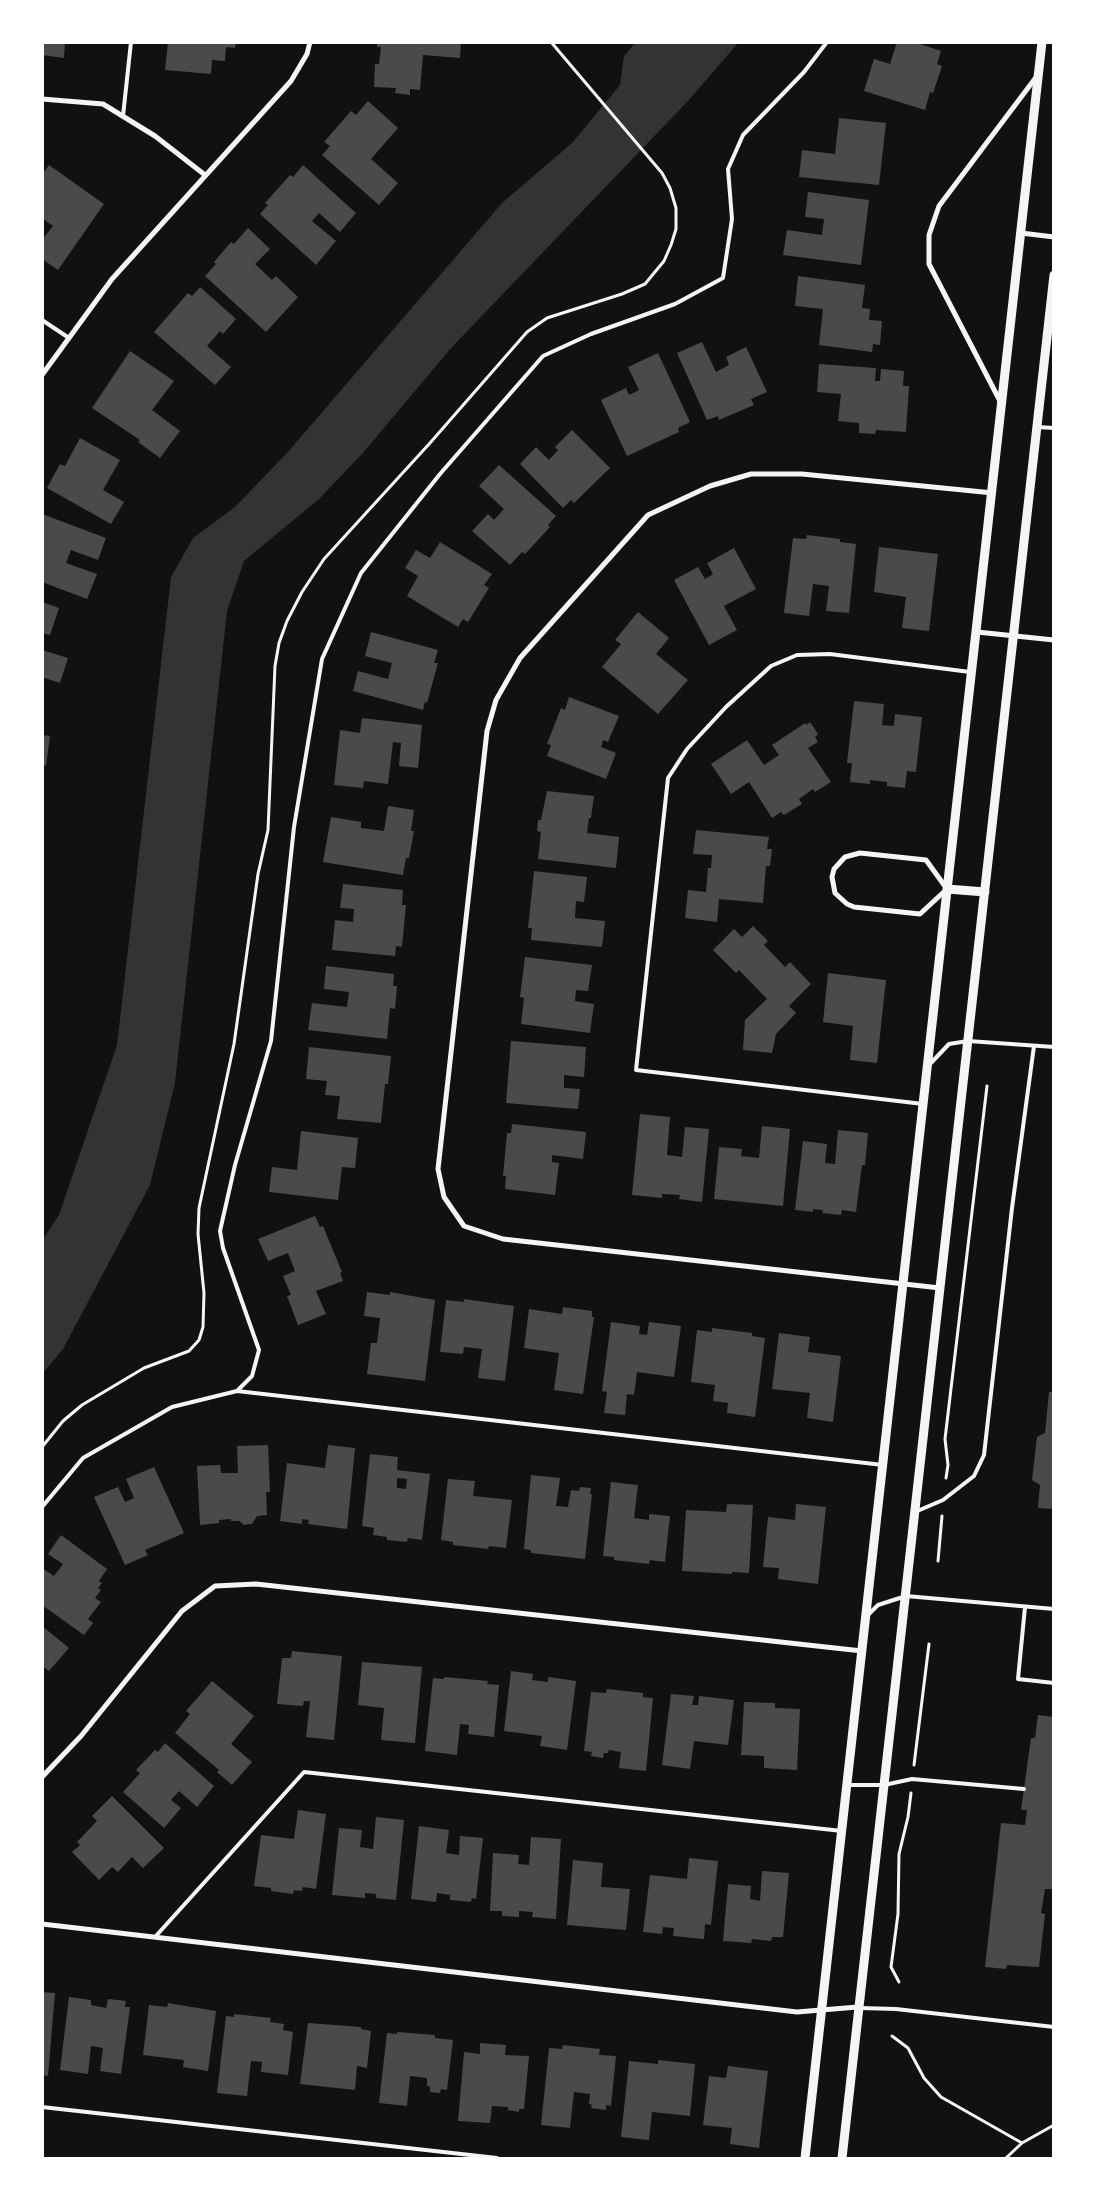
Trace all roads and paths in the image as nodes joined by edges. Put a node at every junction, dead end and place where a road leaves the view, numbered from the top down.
1 (131, 42) edge
2 (310, 42) edge
3 (551, 42) edge
4 (827, 42) edge
5 (1042, 42) edge
6 (1039, 74) junction
7 (42, 99) edge
8 (123, 116) junction
9 (205, 175) junction
10 (1021, 233) junction
11 (1054, 237) edge
12 (1054, 275) edge
13 (42, 320) edge
14 (70, 338) junction
15 (42, 375) edge
16 (1002, 406) junction
17 (1037, 427) junction
18 (1054, 428) edge
19 (993, 493) junction
20 (977, 632) junction
21 (1013, 635) junction
22 (1054, 640) edge
23 (972, 672) junction
24 (947, 889) junction
25 (986, 892) junction
26 (968, 1041) junction
27 (1034, 1046) junction
28 (1054, 1047) edge
29 (927, 1068) junction
30 (987, 1086) dead end
31 (923, 1104) junction
32 (903, 1284) junction
33 (940, 1288) junction
34 (238, 1391) junction
35 (42, 1447) edge
36 (883, 1465) junction
37 (943, 1500) junction
38 (42, 1507) edge
39 (915, 1512) junction
40 (938, 1561) dead end
41 (906, 1596) junction
42 (1025, 1607) junction
43 (1054, 1610) edge
44 (867, 1616) junction
45 (929, 1644) dead end
46 (863, 1651) junction
47 (1054, 1683) edge
48 (42, 1777) edge
49 (912, 1779) junction
50 (847, 1785) junction
51 (884, 1785) junction
52 (1024, 1789) dead end
53 (842, 1831) junction
54 (42, 1924) edge
55 (155, 1937) junction
56 (899, 1982) dead end
57 (858, 2008) junction
58 (821, 2010) junction
59 (1054, 2027) edge
60 (892, 2036) dead end
61 (42, 2107) edge
62 (1054, 2126) edge
63 (1022, 2143) junction
64 (497, 2158) edge
65 (805, 2158) edge
66 (842, 2158) edge
67 (1006, 2158) edge

1 - 8 lane
2 - 9 street
3 - 35 path
4 - 34 lane
5 - 6 street
6 - 10 street
6 - 16 street
7 - 8 street
8 - 9 street
9 - 14 street
10 - 11 street
10 - 16 street
12 - 17 street
13 - 14 lane
14 - 15 street
16 - 19 street
17 - 18 lane
17 - 21 street
19 - 20 street
19 - 32 street
20 - 21 street
20 - 23 street
21 - 22 street
21 - 25 street
23 - 24 street
23 - 31 lane
24 - 24 street
24 - 25 street
24 - 29 street
25 - 26 street
26 - 27 lane
26 - 29 lane
26 - 33 street
27 - 28 lane
27 - 37 lane
29 - 31 street
30 - 37 path
31 - 32 street
32 - 33 street
32 - 36 street
33 - 39 street
34 - 36 lane
34 - 38 lane
36 - 44 street
37 - 39 lane
37 - 40 path
39 - 41 street
41 - 42 lane
41 - 44 lane
41 - 51 street
42 - 43 lane
42 - 47 lane
44 - 46 street
45 - 49 path
46 - 48 street
46 - 50 street
49 - 51 lane
49 - 52 lane
49 - 56 path
50 - 51 lane
50 - 53 street
51 - 57 street
53 - 55 lane
53 - 58 street
54 - 55 street
55 - 58 street
57 - 58 street
57 - 59 lane
57 - 66 street
58 - 65 street
60 - 63 path
61 - 64 lane
62 - 63 path
63 - 67 path

